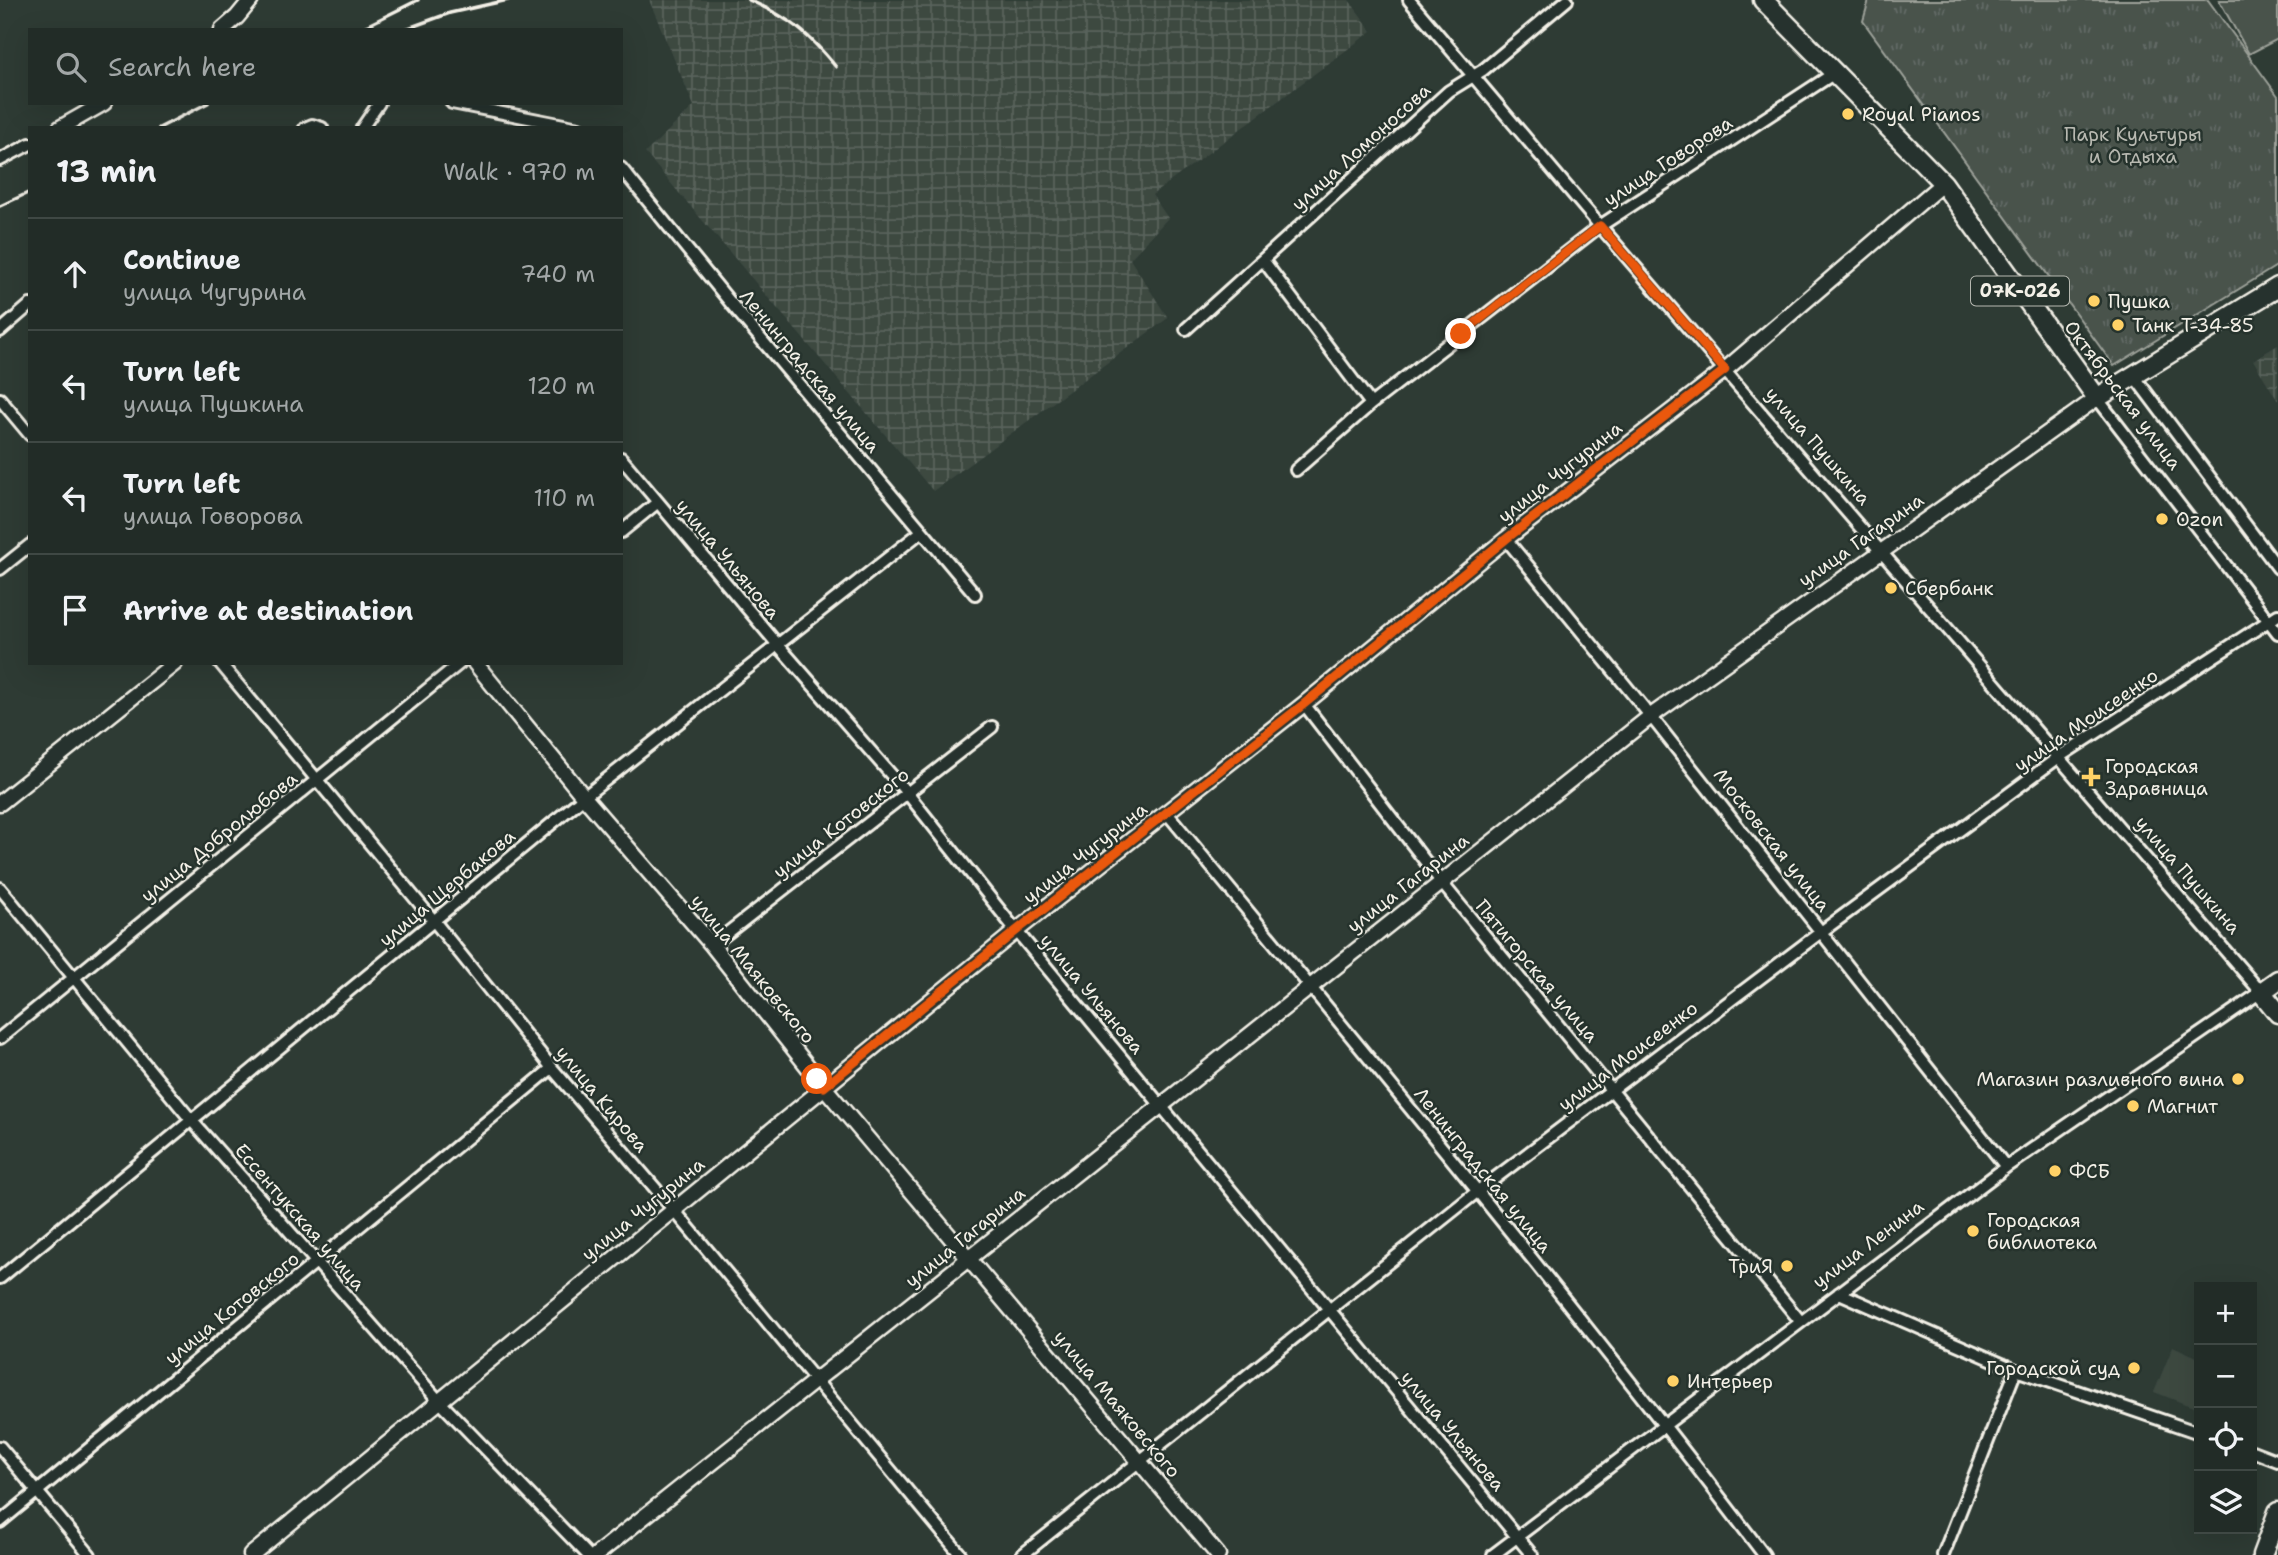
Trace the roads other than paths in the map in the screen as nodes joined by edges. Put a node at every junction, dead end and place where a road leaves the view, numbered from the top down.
1 (251, 0) edge
2 (1409, 0) edge
3 (1567, 0) edge
4 (1763, 0) edge
5 (224, 28) edge
6 (1836, 72) junction
7 (1472, 76) junction
8 (100, 105) edge
9 (378, 105) edge
10 (462, 105) edge
11 (64, 126) edge
12 (363, 126) edge
13 (569, 126) edge
14 (28, 145) edge
15 (0, 160) edge
16 (623, 170) edge
17 (1943, 183) junction
18 (1600, 226) junction
19 (1263, 260) junction
20 (2278, 287) edge
21 (28, 307) edge
22 (1186, 329) dead end
23 (0, 331) edge
24 (1725, 370) junction
25 (2134, 376) junction
26 (2097, 398) junction
27 (0, 399) edge
28 (1371, 404) junction
29 (28, 433) edge
30 (623, 460) edge
31 (1296, 470) dead end
32 (658, 502) junction
33 (623, 530) edge
34 (921, 532) junction
35 (1506, 539) junction
36 (28, 547) edge
37 (1881, 551) junction
38 (2278, 568) edge
39 (0, 569) edge
40 (975, 594) dead end
41 (2274, 618) edge
42 (2278, 633) edge
43 (778, 645) junction
44 (172, 665) edge
45 (222, 665) edge
46 (458, 665) edge
47 (477, 665) edge
48 (1304, 704) junction
49 (1651, 716) junction
50 (992, 727) dead end
51 (2059, 757) junction
52 (317, 780) junction
53 (908, 794) junction
54 (584, 797) junction
55 (0, 803) edge
56 (1167, 813) junction
57 (1442, 883) junction
58 (0, 888) edge
59 (434, 921) junction
60 (1016, 931) junction
61 (1821, 932) junction
62 (712, 945) junction
63 (74, 978) junction
64 (2278, 980) edge
65 (1312, 986) junction
66 (2261, 992) junction
67 (2278, 1013) edge
68 (0, 1038) edge
69 (552, 1068) junction
70 (824, 1087) junction
71 (1613, 1090) junction
72 (1162, 1106) junction
73 (192, 1121) junction
74 (2006, 1167) junction
75 (1478, 1191) junction
76 (674, 1209) junction
77 (971, 1259) junction
78 (316, 1262) junction
79 (0, 1278) edge
80 (1839, 1293) junction
81 (1330, 1309) junction
82 (1801, 1322) junction
83 (2016, 1370) junction
84 (816, 1381) junction
85 (439, 1401) junction
86 (1665, 1424) junction
87 (2194, 1431) edge
88 (0, 1447) edge
89 (2257, 1453) edge
90 (1140, 1461) junction
91 (2278, 1461) edge
92 (37, 1491) junction
93 (2278, 1512) edge
94 (0, 1522) edge
95 (1518, 1536) junction
96 (90, 1555) edge
97 (251, 1555) edge
98 (588, 1555) edge
99 (596, 1555) edge
100 (961, 1555) edge
101 (1022, 1555) edge
102 (1219, 1555) edge
103 (1493, 1555) edge
104 (1532, 1555) edge
105 (1764, 1555) edge
106 (1943, 1555) edge
107 (2262, 1555) edge

1 - 5 street
2 - 7 street, улица Пушкина
3 - 7 street, улица Ломоносова
4 - 6 main road, Октябрьская улица / 07К-026
6 - 17 main road, Октябрьская улица / 07К-026
6 - 18 street, улица Говорова
7 - 18 street, улица Пушкина
7 - 19 street, улица Ломоносова
8 - 11 street
9 - 12 street
10 - 13 street
14 - 15 street
16 - 34 street, Ленинградская улица
17 - 24 street, улица Чугурина
17 - 26 main road, Октябрьская улица / 07К-026
18 - 24 street, улица Пушкина
18 - 28 street, улица Говорова
19 - 22 street, улица Ломоносова
19 - 28 street
20 - 25 main road, улица Гагарина
21 - 23 street
24 - 35 street, улица Чугурина
24 - 37 street, улица Пушкина
25 - 26 main road, улица Гагарина
25 - 38 street, Октябрьская улица
26 - 37 street, улица Гагарина
26 - 41 street, Октябрьская улица
27 - 29 street
28 - 31 street, улица Говорова
30 - 32 street, улица Ульянова
32 - 33 street
32 - 43 street, улица Ульянова
34 - 40 street, Ленинградская улица
34 - 43 street, улица Щербакова
35 - 48 street, улица Чугурина
35 - 49 street, Московская улица
36 - 39 street
37 - 49 street, улица Гагарина
37 - 51 street, улица Пушкина
41 - 42 street, Октябрьская улица
41 - 51 street, улица Моисеенко
43 - 53 street, улица Ульянова
43 - 54 street, улица Щербакова
44 - 55 street
45 - 52 street, улица Кирова
46 - 52 street, улица Добролюбова
47 - 54 street, улица Маяковского
48 - 56 street, улица Чугурина
48 - 57 street, Пятигорская улица
49 - 57 street, улица Гагарина
49 - 61 street, Московская улица
50 - 53 street, улица Котовского
51 - 61 street, улица Моисеенко
51 - 66 street, улица Пушкина
52 - 59 street, улица Кирова
52 - 63 street, улица Добролюбова
53 - 60 street, улица Ульянова
53 - 62 street, улица Котовского
54 - 59 street, улица Щербакова
54 - 62 street, улица Маяковского
56 - 60 street, улица Чугурина
56 - 65 street, Ленинградская улица
57 - 65 street, улица Гагарина
57 - 71 street, Пятигорская улица
58 - 63 street, Ессентукская улица
59 - 69 street, улица Кирова
59 - 73 street, улица Щербакова
60 - 70 street, улица Чугурина
60 - 72 street, улица Ульянова
61 - 71 street, улица Моисеенко
61 - 74 street, Московская улица
62 - 70 street, улица Маяковского
63 - 68 street, улица Добролюбова
63 - 73 street, Ессентукская улица
64 - 66 main road, улица Ленина
65 - 72 street, улица Гагарина
65 - 75 street, Ленинградская улица
66 - 67 main road, улица Пушкина
66 - 74 street, улица Ленина
69 - 76 street, улица Кирова
69 - 78 street, улица Котовского
70 - 76 street, улица Чугурина
70 - 77 street, улица Маяковского
71 - 75 street, улица Моисеенко
71 - 82 street, Пятигорская улица
72 - 77 street, улица Гагарина
72 - 81 street, улица Ульянова
73 - 78 street, Ессентукская улица
73 - 79 street, улица Щербакова
74 - 80 street, улица Ленина
75 - 81 street, улица Моисеенко
75 - 86 street, Ленинградская улица
76 - 84 street, улица Кирова
76 - 85 street, улица Чугурина
77 - 84 street, улица Гагарина
77 - 90 street, улица Маяковского
78 - 85 street, Ессентукская улица
78 - 92 street, улица Котовского
80 - 82 street, улица Ленина
80 - 83 street
81 - 90 street, улица Моисеенко
81 - 95 street, улица Ульянова
82 - 86 street, улица Ленина
83 - 87 street
83 - 106 street
84 - 99 street, улица Гагарина
84 - 100 street, улица Кирова
85 - 97 street, улица Чугурина
85 - 98 street, Ессентукская улица
86 - 95 street, улица Ленина
86 - 105 street, Ленинградская улица
88 - 92 street
89 - 91 street
90 - 101 street, улица Моисеенко
90 - 102 street, улица Маяковского
92 - 94 street, улица Котовского
92 - 96 street
93 - 107 main road
95 - 103 street, улица Ленина
95 - 104 street, улица Ульянова

